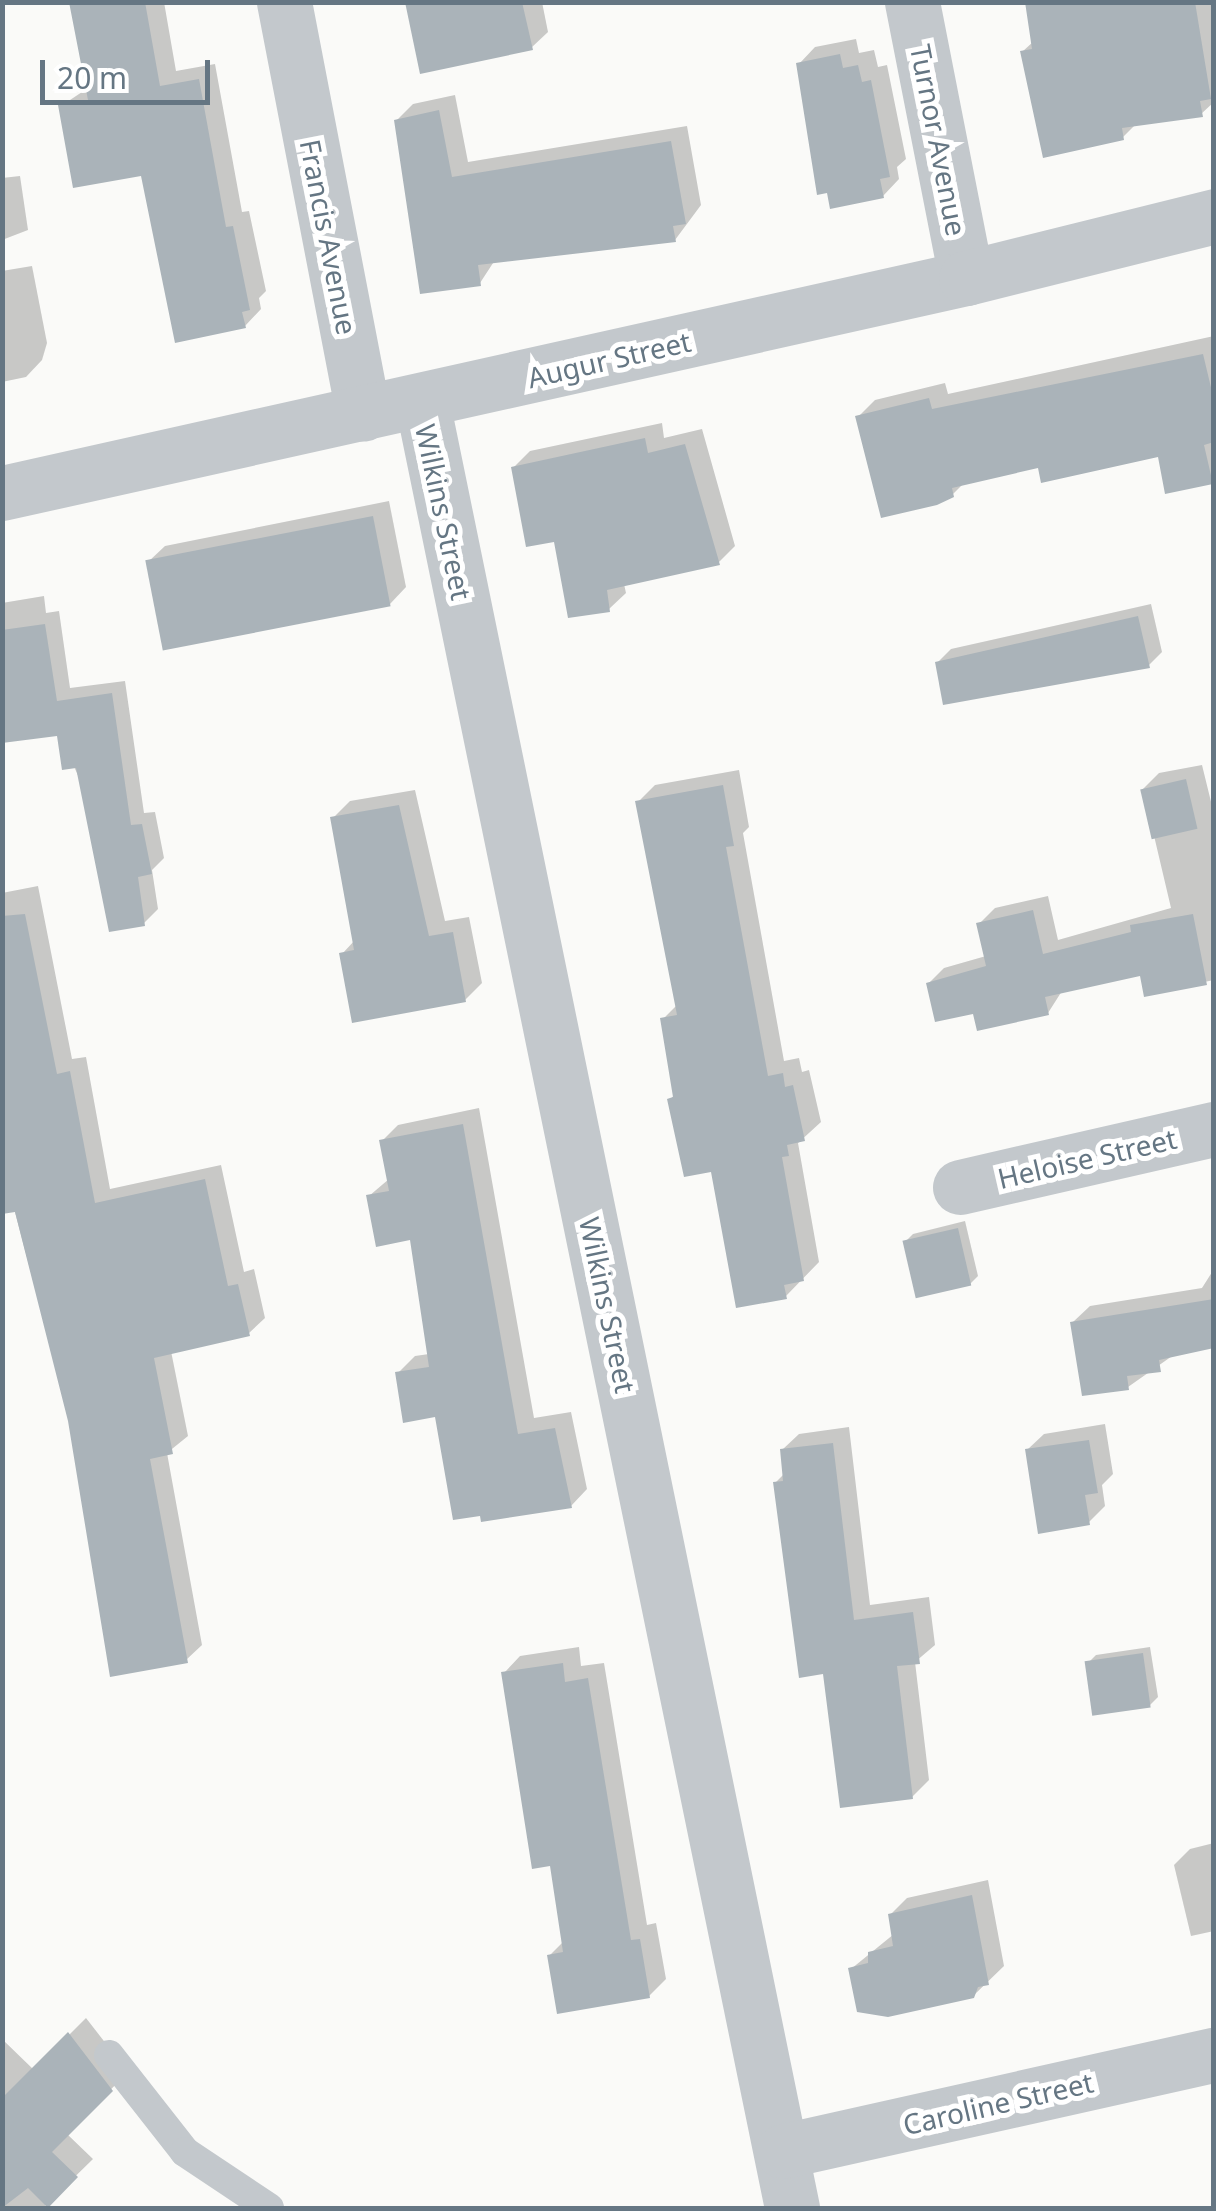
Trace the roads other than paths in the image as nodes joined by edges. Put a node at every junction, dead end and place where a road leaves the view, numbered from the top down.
1 (284, 2) edge
2 (912, 2) edge
3 (1214, 216) edge
4 (966, 278) junction
5 (422, 402) junction
6 (363, 414) junction
7 (2, 492) edge
8 (1214, 1129) edge
9 (960, 1187) dead end
10 (109, 2055) dead end
11 (1214, 2055) edge
12 (782, 2151) junction
13 (269, 2208) edge
14 (792, 2208) edge

1 - 6 street, Francis Avenue
2 - 4 street, Turnor Avenue
3 - 4 street, Augur Street
4 - 5 street, Augur Street
5 - 6 street, Augur Street
5 - 12 street, Wilkins Street
6 - 7 street, Augur Street
8 - 9 street, Heloise Street
10 - 13 lane
11 - 12 street, Caroline Street
12 - 14 street, Wilkins Street

